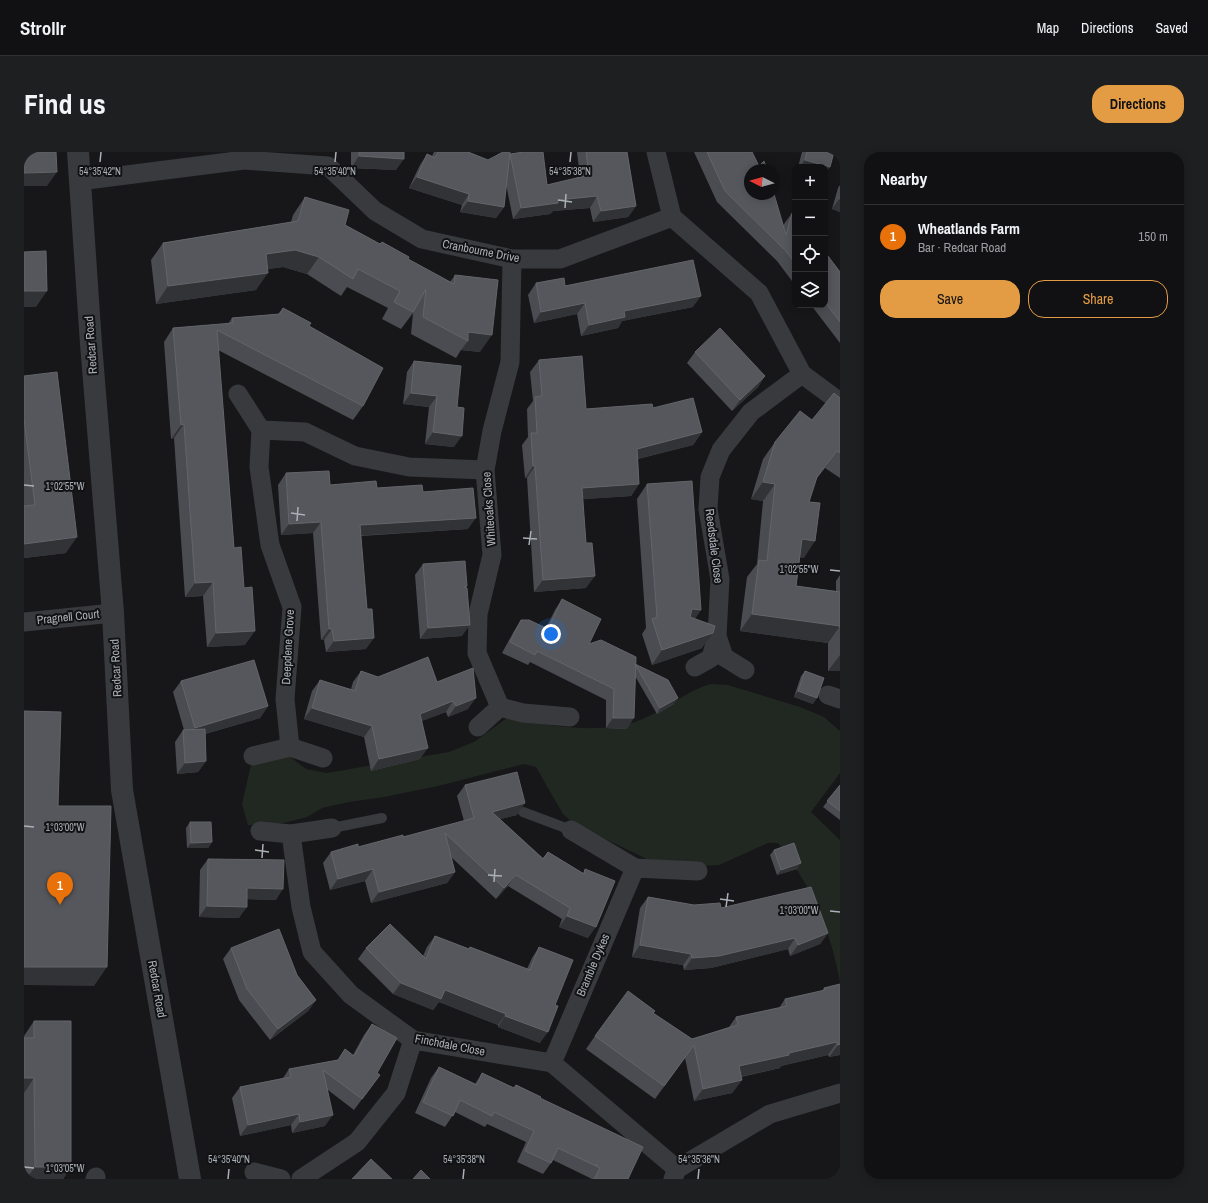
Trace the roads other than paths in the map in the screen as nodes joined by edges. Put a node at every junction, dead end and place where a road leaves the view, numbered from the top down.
1 (78, 152) edge
2 (656, 152) edge
3 (328, 159) edge
4 (79, 181) junction
5 (672, 217) junction
6 (512, 259) junction
7 (802, 374) junction
8 (238, 394) dead end
9 (840, 402) edge
10 (261, 430) junction
11 (485, 470) junction
12 (113, 613) junction
13 (24, 622) edge
14 (717, 636) junction
15 (695, 667) dead end
16 (745, 670) dead end
17 (500, 707) junction
18 (570, 717) dead end
19 (478, 727) dead end
20 (290, 747) junction
21 (253, 756) dead end
22 (323, 758) dead end
23 (523, 812) edge
24 (382, 818) dead end
25 (332, 828) joint
26 (260, 830) dead end
27 (571, 830) joint
28 (291, 834) junction
29 (635, 868) junction
30 (698, 871) dead end
31 (413, 1040) junction
32 (552, 1063) junction
33 (840, 1093) edge
34 (254, 1172) dead end
35 (675, 1174) edge
36 (190, 1179) edge
37 (281, 1179) edge
38 (301, 1179) edge

1 - 4 street, Redcar Road
2 - 5 street
3 - 4 street, Cranbourne Drive
3 - 6 street, Cranbourne Drive
4 - 12 street, Redcar Road
5 - 6 street, Cranbourne Drive
5 - 7 street
6 - 11 street, Whiteoaks Close
7 - 9 street
7 - 14 street, Reedsdale Close
8 - 10 street
10 - 11 street
10 - 20 street, Deepdene Grove
11 - 17 street, Whiteoaks Close
12 - 13 street, Pragnell Court
12 - 36 street, Redcar Road
14 - 15 street, Reedsdale Close
14 - 16 street, Reedsdale Close
17 - 18 street
17 - 19 street
20 - 21 street
20 - 22 street
23 - 27 lane
24 - 25 lane
25 - 28 street
26 - 28 street
27 - 29 street
28 - 31 street, Finchdale Close
29 - 30 street
29 - 32 street, Bramble Dykes
31 - 32 street, Finchdale Close
31 - 38 street
32 - 35 street
33 - 35 street
34 - 37 street

